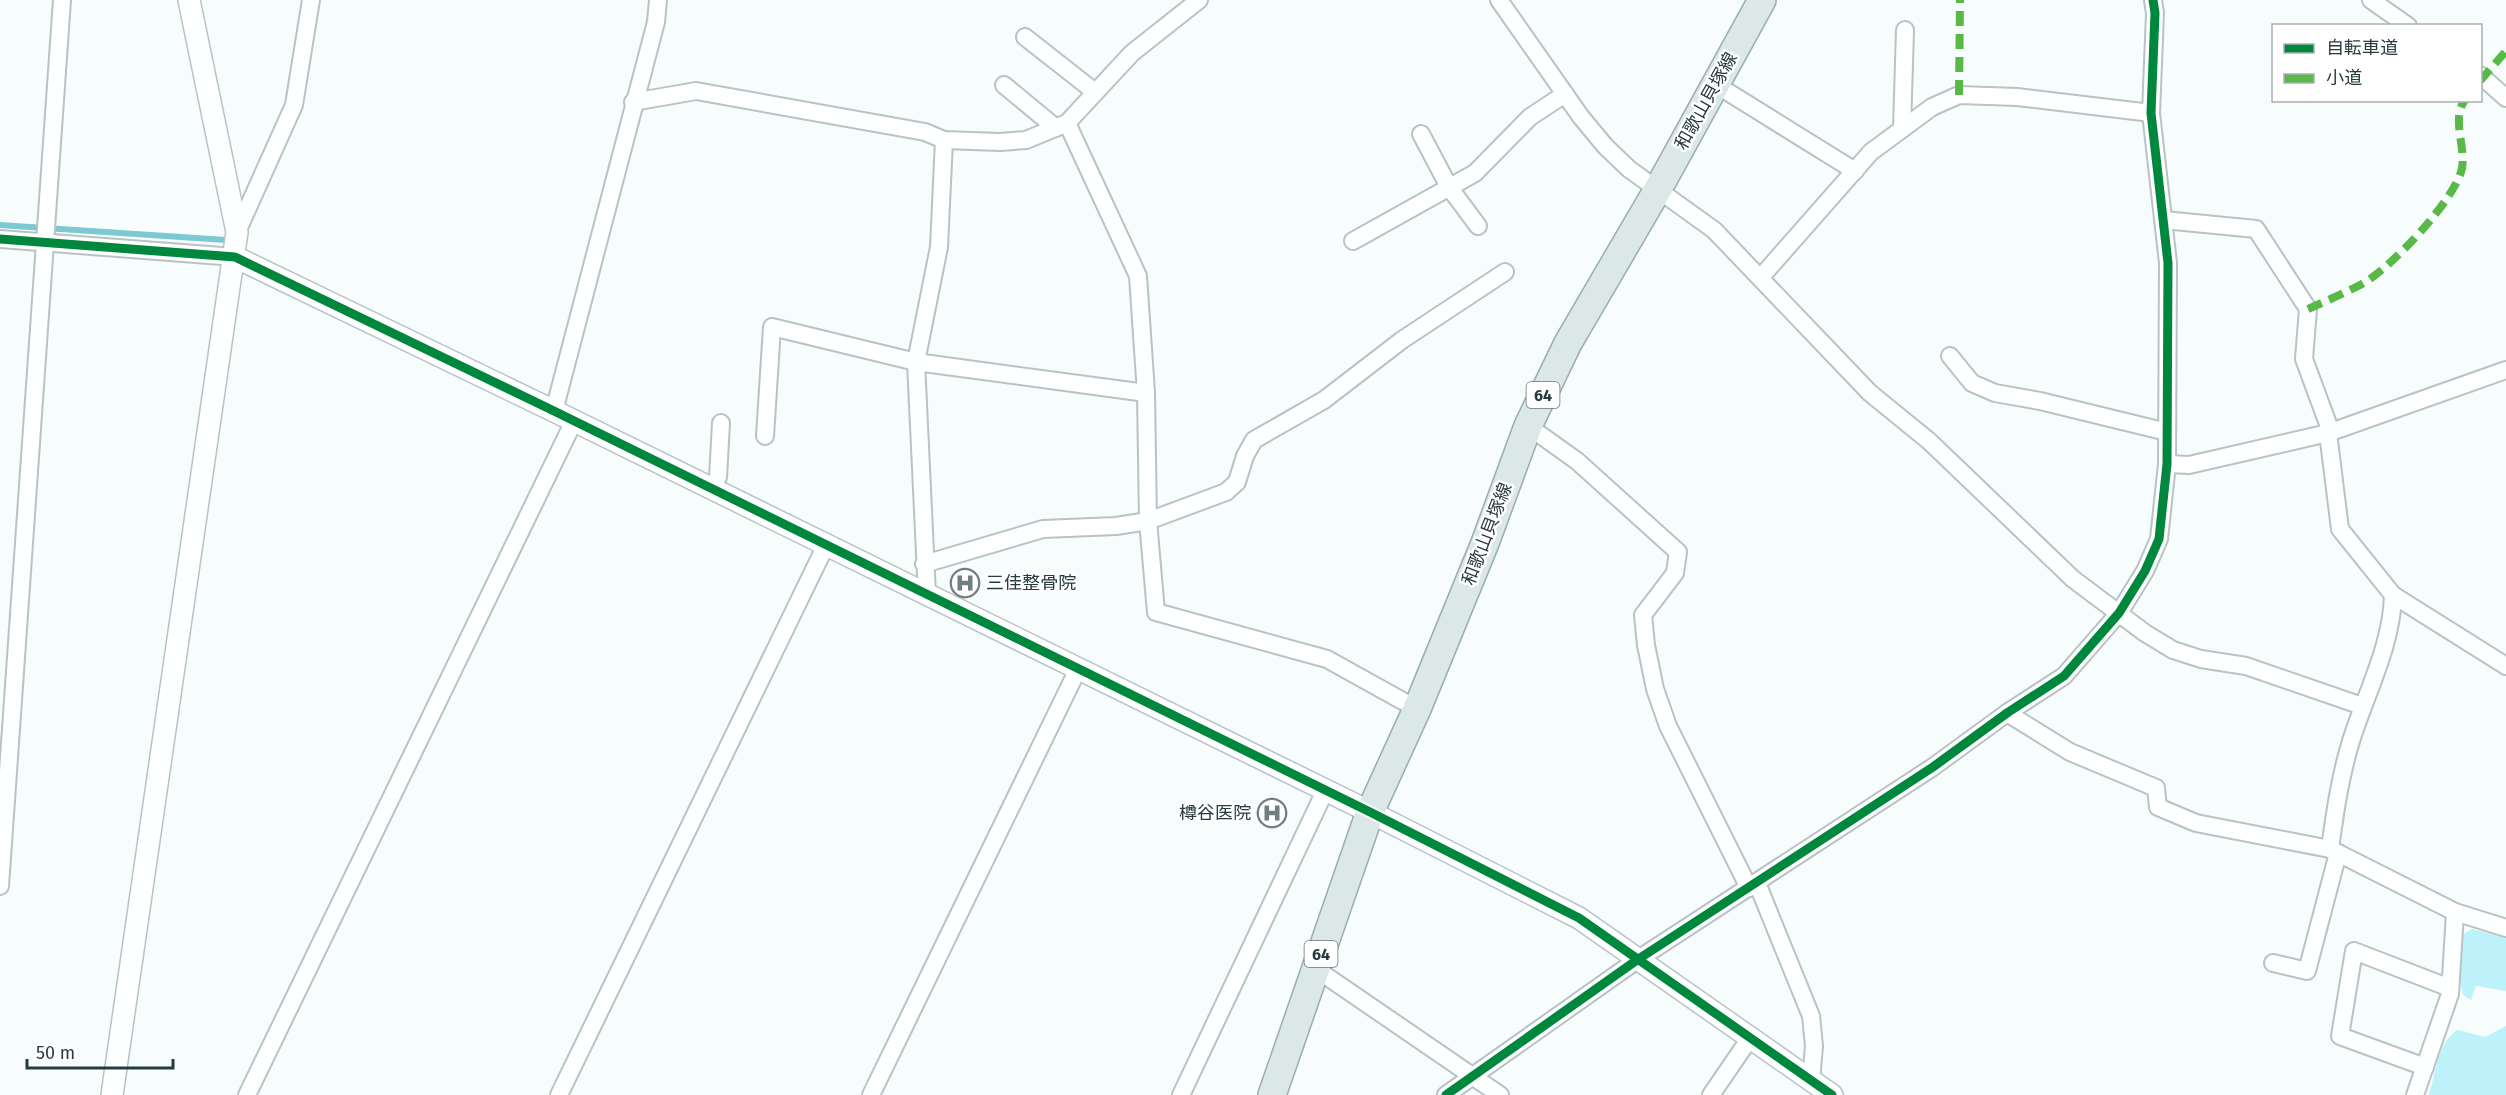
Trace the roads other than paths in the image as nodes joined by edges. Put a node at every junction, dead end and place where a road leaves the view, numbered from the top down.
1 (62, 0) edge
2 (189, 0) edge
3 (311, 0) edge
4 (658, 0) edge
5 (1199, 0) edge
6 (1499, 0) edge
7 (1762, 0) edge
8 (2153, 0) edge
9 (2371, 0) edge
10 (2405, 24) edge
11 (1905, 30) dead end
12 (1025, 37) dead end
13 (2482, 76) edge
14 (1715, 84) junction
15 (1004, 85) dead end
16 (1095, 92) junction
17 (1565, 94) junction
18 (2506, 98) edge
19 (633, 102) junction
20 (2151, 113) junction
21 (1062, 125) junction
22 (1902, 129) junction
23 (1421, 134) dead end
24 (944, 140) junction
25 (1855, 171) junction
26 (227, 182) junction
27 (258, 186) junction
28 (1449, 187) junction
29 (1658, 189) junction
30 (2164, 220) junction
31 (1478, 226) dead end
32 (237, 232) junction
33 (0, 238) edge
34 (1353, 241) dead end
35 (46, 242) junction
36 (235, 257) junction
37 (1505, 272) dead end
38 (1761, 277) junction
39 (1950, 356) dead end
40 (916, 362) junction
41 (2506, 370) edge
42 (1146, 393) junction
43 (554, 411) junction
44 (574, 421) junction
45 (721, 423) dead end
46 (1528, 426) junction
47 (2167, 432) junction
48 (2329, 433) junction
49 (765, 436) dead end
50 (2167, 464) junction
51 (712, 489) junction
52 (1148, 521) junction
53 (826, 545) junction
54 (924, 564) junction
55 (927, 595) junction
56 (2393, 595) junction
57 (2119, 613) junction
58 (2506, 666) edge
59 (1078, 669) junction
60 (2362, 706) junction
61 (1417, 709) junction
62 (2007, 713) junction
63 (1325, 791) junction
64 (1370, 812) junction
65 (2334, 851) junction
66 (1753, 885) junction
67 (0, 886) edge
68 (2455, 912) junction
69 (2506, 928) edge
70 (1637, 960) junction
71 (2272, 963) dead end
72 (1316, 969) junction
73 (2450, 988) junction
74 (1750, 1038) junction
75 (2425, 1067) junction
76 (1473, 1076) junction
77 (1811, 1081) junction
78 (111, 1095) edge
79 (247, 1095) edge
80 (559, 1095) edge
81 (871, 1095) edge
82 (1181, 1095) edge
83 (1272, 1095) edge
84 (1446, 1095) edge
85 (1500, 1095) edge
86 (1711, 1095) edge
87 (1832, 1095) edge
88 (2415, 1095) edge

1 - 35 street
2 - 26 street
3 - 27 street
4 - 19 street
5 - 16 street
6 - 17 street
7 - 14 main road, 和歌山貝塚線 / 64
8 - 20 street
9 - 10 street
11 - 22 street
12 - 16 street
13 - 18 street
14 - 25 street
14 - 29 main road, 和歌山貝塚線 / 64
15 - 21 street
16 - 21 street
17 - 28 street
17 - 29 street
19 - 24 street
19 - 43 street
20 - 22 street
20 - 30 street
21 - 24 street
21 - 42 street
22 - 25 street
23 - 28 street
24 - 40 street
25 - 38 street
26 - 27 street
26 - 32 street
27 - 32 street
28 - 31 street
28 - 34 street
29 - 38 street
29 - 46 main road, 和歌山貝塚線 / 64
30 - 47 street
30 - 48 street
32 - 36 street
33 - 35 street
35 - 36 street
35 - 67 street
36 - 43 street
36 - 78 street
37 - 52 street
38 - 57 street
39 - 47 street
40 - 42 street
40 - 49 street
40 - 54 street
41 - 48 street
42 - 52 street
43 - 44 street
44 - 51 street
44 - 79 street
45 - 51 street
46 - 61 main road, 和歌山貝塚線 / 64
46 - 66 street
47 - 50 street
48 - 50 street
48 - 56 street
50 - 57 street
51 - 53 street
52 - 54 street
52 - 61 street
53 - 55 street
53 - 80 street
54 - 55 street
55 - 59 street
56 - 58 street
56 - 60 street
57 - 60 street
57 - 62 street
59 - 63 street
59 - 81 street
60 - 65 street
61 - 64 main road, 和歌山貝塚線 / 64
62 - 65 street
62 - 66 street
63 - 64 street
63 - 82 street
64 - 70 street
64 - 72 main road, 和歌山貝塚線 / 64
65 - 68 street
65 - 71 street
66 - 70 street
66 - 77 street
68 - 69 street
68 - 73 street
70 - 74 street
70 - 76 street
72 - 76 street
72 - 83 main road, 和歌山貝塚線 / 64
73 - 75 street
73 - 75 street
74 - 77 street
74 - 86 street
75 - 88 street
76 - 84 street
76 - 85 street
77 - 87 street

